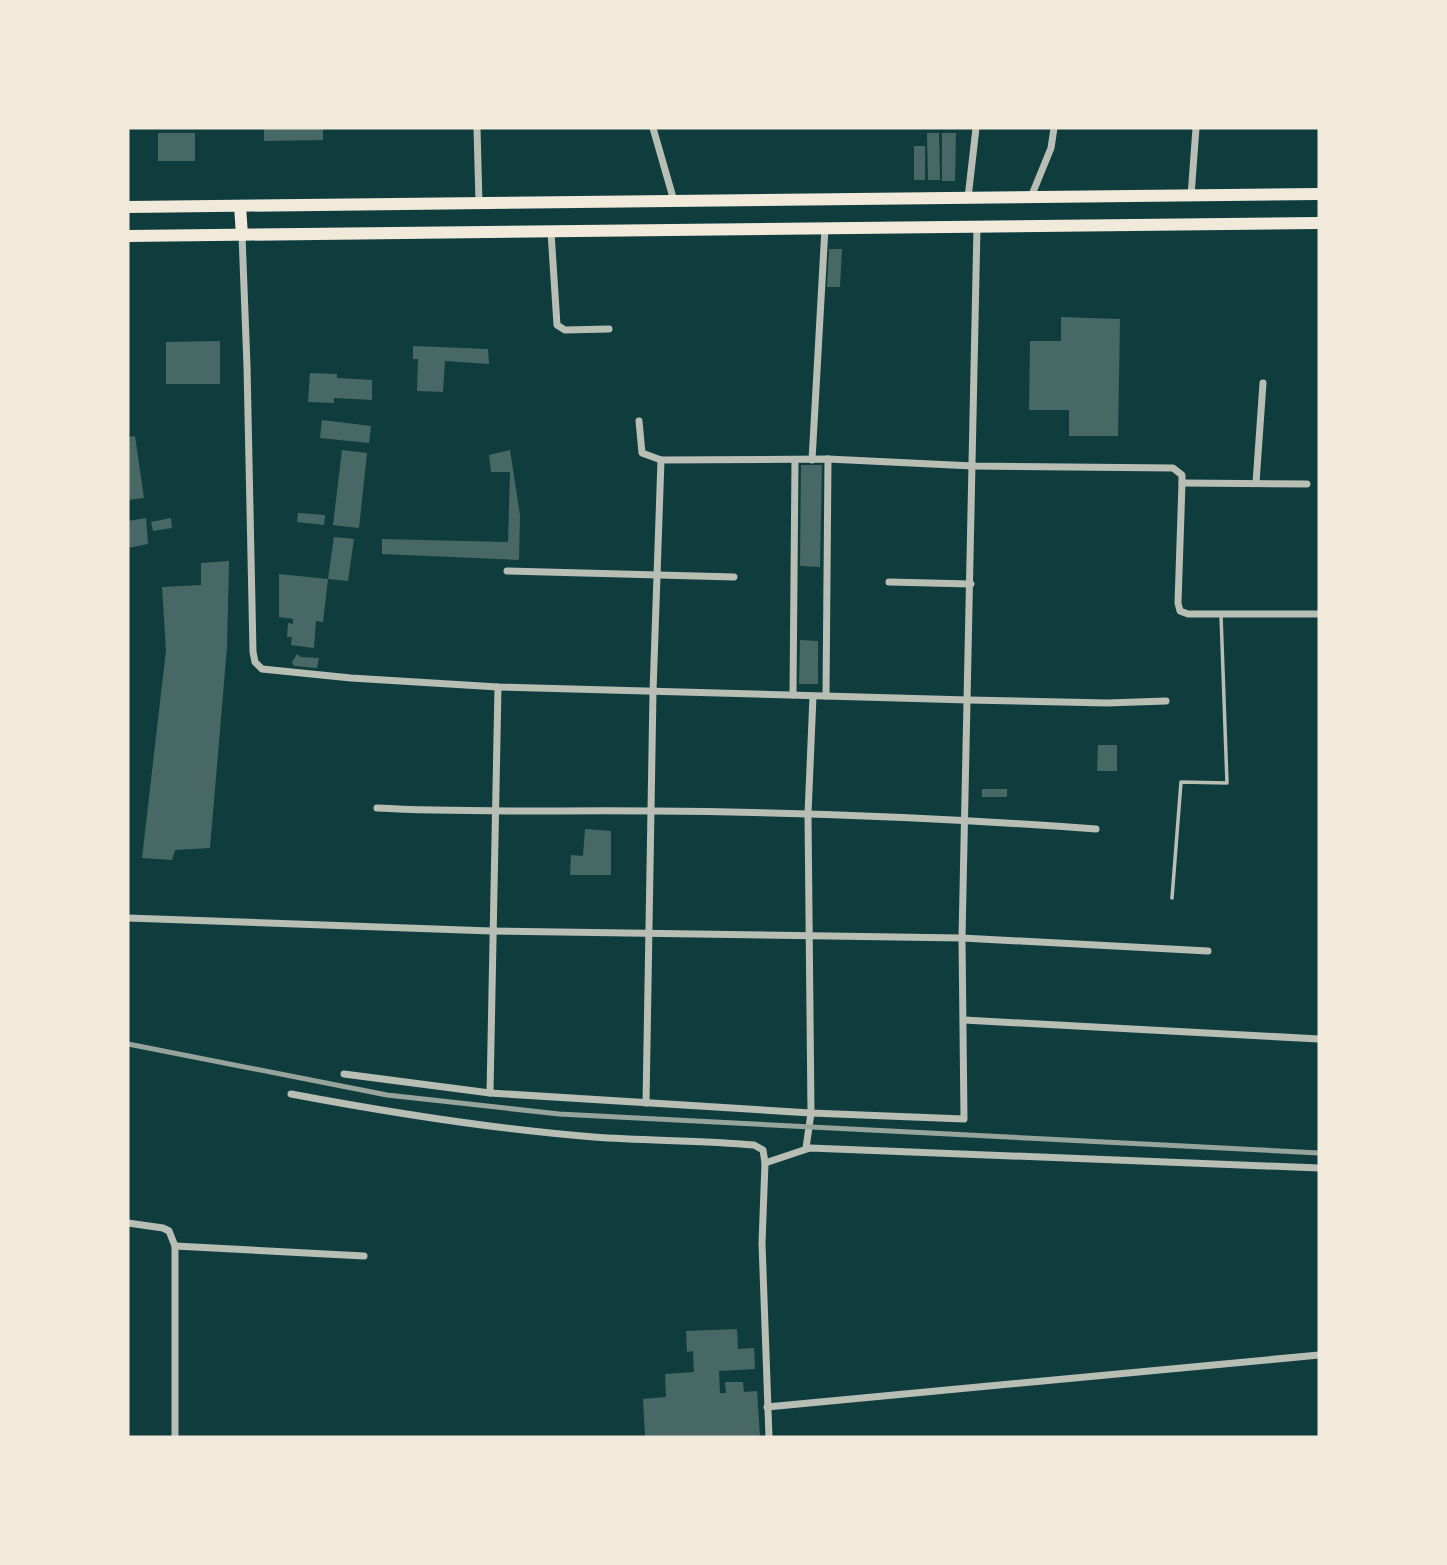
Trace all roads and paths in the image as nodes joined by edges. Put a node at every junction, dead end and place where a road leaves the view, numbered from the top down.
1 (477, 128) edge
2 (653, 128) edge
3 (976, 128) edge
4 (1054, 128) edge
5 (1196, 128) edge
6 (1319, 194) edge
7 (1191, 196) junction
8 (1031, 197) junction
9 (968, 198) junction
10 (674, 201) junction
11 (479, 203) junction
12 (240, 206) junction
13 (128, 207) edge
14 (1319, 223) edge
15 (977, 227) junction
16 (825, 229) junction
17 (551, 232) junction
18 (242, 235) junction
19 (128, 236) edge
20 (608, 329) dead end
21 (1263, 383) dead end
22 (639, 421) dead end
23 (828, 459) junction
24 (661, 460) junction
25 (796, 460) junction
26 (812, 460) junction
27 (973, 466) junction
28 (1182, 482) junction
29 (1256, 483) junction
30 (1307, 484) dead end
31 (507, 571) dead end
32 (658, 575) junction
33 (734, 577) dead end
34 (889, 582) dead end
35 (971, 584) junction
36 (1221, 614) junction
37 (1319, 614) edge
38 (498, 687) junction
39 (653, 692) junction
40 (793, 695) junction
41 (813, 696) junction
42 (826, 696) junction
43 (968, 701) junction
44 (1166, 701) dead end
45 (377, 808) dead end
46 (653, 811) junction
47 (494, 812) junction
48 (808, 814) junction
49 (965, 820) junction
50 (1096, 830) dead end
51 (1172, 898) dead end
52 (128, 918) edge
53 (491, 930) junction
54 (650, 933) junction
55 (811, 935) junction
56 (962, 938) junction
57 (1208, 951) dead end
58 (964, 1020) junction
59 (1319, 1039) edge
60 (344, 1074) dead end
61 (489, 1093) junction
62 (291, 1094) dead end
63 (646, 1103) junction
64 (811, 1113) junction
65 (806, 1148) junction
66 (765, 1163) junction
67 (1319, 1168) edge
68 (128, 1223) edge
69 (175, 1246) junction
70 (364, 1256) dead end
71 (1319, 1355) edge
72 (767, 1407) junction
73 (175, 1437) edge
74 (769, 1437) edge

1 - 11 street
2 - 10 street
3 - 9 street
4 - 8 street
5 - 7 street
6 - 7 main road
7 - 8 main road
8 - 9 main road
9 - 10 main road
10 - 11 main road
11 - 12 main road
12 - 13 main road
12 - 18 main road
14 - 15 main road
15 - 16 main road
15 - 27 street
16 - 17 main road
16 - 26 street
17 - 18 main road
17 - 20 street
18 - 19 main road
18 - 38 street
21 - 29 street
22 - 24 street
23 - 26 street
23 - 27 street
23 - 42 street
24 - 25 street
24 - 32 street
25 - 26 street
25 - 40 street
27 - 28 street
27 - 35 street
28 - 29 street
28 - 36 street
29 - 30 street
31 - 32 street
32 - 33 street
32 - 39 street
34 - 35 street
35 - 43 street
36 - 37 street
36 - 51 lane
38 - 39 street
38 - 47 street
39 - 40 street
39 - 46 street
40 - 41 street
41 - 42 street
41 - 48 street
42 - 43 street
43 - 44 street
43 - 49 street
45 - 47 street
46 - 47 street
46 - 48 street
46 - 54 street
47 - 53 street
48 - 49 street
48 - 55 street
49 - 50 street
49 - 56 street
52 - 53 street
53 - 54 street
53 - 61 street
54 - 55 street
54 - 63 street
55 - 56 street
55 - 64 street
56 - 57 street
56 - 58 street
58 - 59 street
58 - 64 street
60 - 61 street
61 - 63 street
62 - 66 street
63 - 64 street
64 - 65 street
65 - 66 street
65 - 67 street
66 - 72 street
68 - 69 street
69 - 70 street
69 - 73 street
71 - 72 street
72 - 74 street

